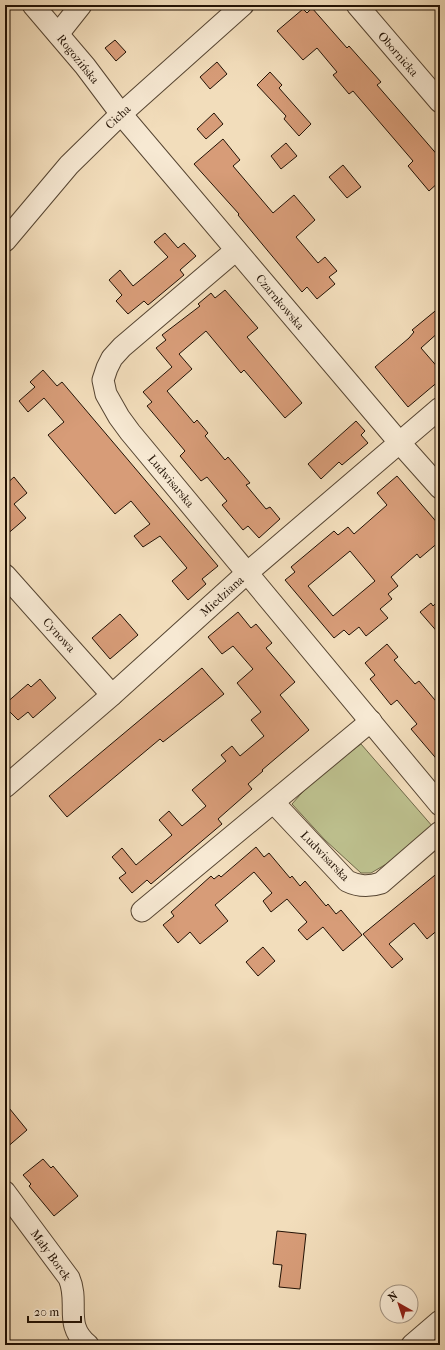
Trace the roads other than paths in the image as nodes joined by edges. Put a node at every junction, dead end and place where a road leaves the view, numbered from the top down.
1 (33, 5) edge
2 (81, 5) edge
3 (243, 5) edge
4 (357, 5) edge
5 (58, 34) junction
6 (440, 102) edge
7 (121, 114) junction
8 (5, 241) edge
9 (236, 250) junction
10 (440, 408) edge
11 (399, 442) junction
12 (440, 488) edge
13 (247, 573) junction
14 (5, 575) edge
15 (112, 695) junction
16 (371, 721) junction
17 (5, 787) edge
18 (274, 802) junction
19 (440, 804) edge
20 (440, 832) edge
21 (142, 911) dead end
22 (5, 1192) edge
23 (440, 1321) edge
24 (88, 1345) edge
25 (412, 1345) edge

1 - 5 street, Rogozińska
2 - 5 street
3 - 7 street, Cicha
4 - 6 street, Obornicka
5 - 7 street, Rogozińska
7 - 8 street, Cicha
7 - 9 street, Czarnkowska
9 - 11 street, Czarnkowska
9 - 13 street, Ludwisarska
10 - 11 street, Miedziana
11 - 12 street, Czarnkowska
11 - 13 street, Miedziana
13 - 15 street, Miedziana
13 - 16 street, Ludwisarska
14 - 15 street, Cynowa
15 - 17 street, Miedziana
16 - 18 street
16 - 19 street, Ludwisarska
18 - 20 street, Ludwisarska
18 - 21 street
22 - 24 street, Mały Borek
23 - 25 street

